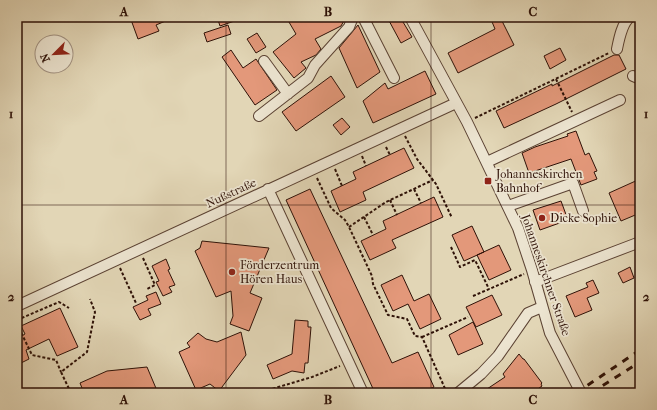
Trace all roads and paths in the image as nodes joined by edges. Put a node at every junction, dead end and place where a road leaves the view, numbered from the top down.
1 (353, 17) edge
2 (363, 17) edge
3 (410, 17) edge
4 (630, 17) edge
5 (617, 49) joint
6 (264, 61) dead end
7 (394, 78) dead end
8 (556, 79) junction
9 (288, 94) junction
10 (620, 100) dead end
11 (456, 103) junction
12 (259, 116) dead end
13 (576, 121) junction
14 (467, 122) junction
15 (401, 128) junction
16 (331, 160) junction
17 (487, 162) junction
18 (312, 169) junction
19 (433, 180) junction
20 (342, 186) dead end
21 (268, 189) junction
22 (414, 189) junction
23 (390, 200) junction
24 (421, 203) dead end
25 (508, 206) junction
26 (583, 211) dead end
27 (397, 214) dead end
28 (364, 217) junction
29 (452, 218) dead end
30 (349, 227) junction
31 (373, 235) dead end
32 (640, 242) edge
33 (451, 247) dead end
34 (139, 250) junction
35 (117, 260) junction
36 (535, 282) junction
37 (147, 289) dead end
38 (489, 289) dead end
39 (90, 299) dead end
40 (136, 303) dead end
41 (17, 306) edge
42 (542, 307) junction
43 (69, 308) dead end
44 (468, 317) dead end
45 (17, 320) edge
46 (17, 324) edge
47 (422, 337) junction
48 (349, 362) junction
49 (61, 372) junction
50 (71, 393) edge
51 (238, 393) edge
52 (363, 393) edge
53 (447, 393) edge
54 (458, 393) edge
55 (581, 393) edge

1 - 9 street
2 - 7 street
3 - 11 street, Johanneskirchner Straße
4 - 5 street
5 - 8 path
6 - 9 street
8 - 13 path
8 - 14 path
9 - 12 street
10 - 13 street
11 - 14 street, Johanneskirchner Straße
11 - 15 street, Nußstraße
13 - 17 street
14 - 17 street, Johanneskirchner Straße
15 - 16 street, Nußstraße
15 - 19 path
16 - 18 street, Nußstraße
16 - 20 path
17 - 25 street, Johanneskirchner Straße
18 - 21 street, Nußstraße
18 - 30 path
19 - 22 path
19 - 29 path
21 - 34 street, Nußstraße
21 - 48 street
22 - 23 path
22 - 24 path
23 - 27 path
23 - 28 path
25 - 26 street
25 - 36 street, Johanneskirchner Straße
28 - 30 path
28 - 31 path
30 - 47 path
32 - 36 street
33 - 38 path
34 - 35 street, Nußstraße
34 - 37 path
35 - 40 path
35 - 41 street, Nußstraße
36 - 42 street, Johanneskirchner Straße
39 - 49 path
42 - 54 street
42 - 55 street, Johanneskirchner Straße
43 - 45 path
44 - 47 path
46 - 49 path
47 - 53 path
48 - 51 path
48 - 52 street
49 - 50 path

